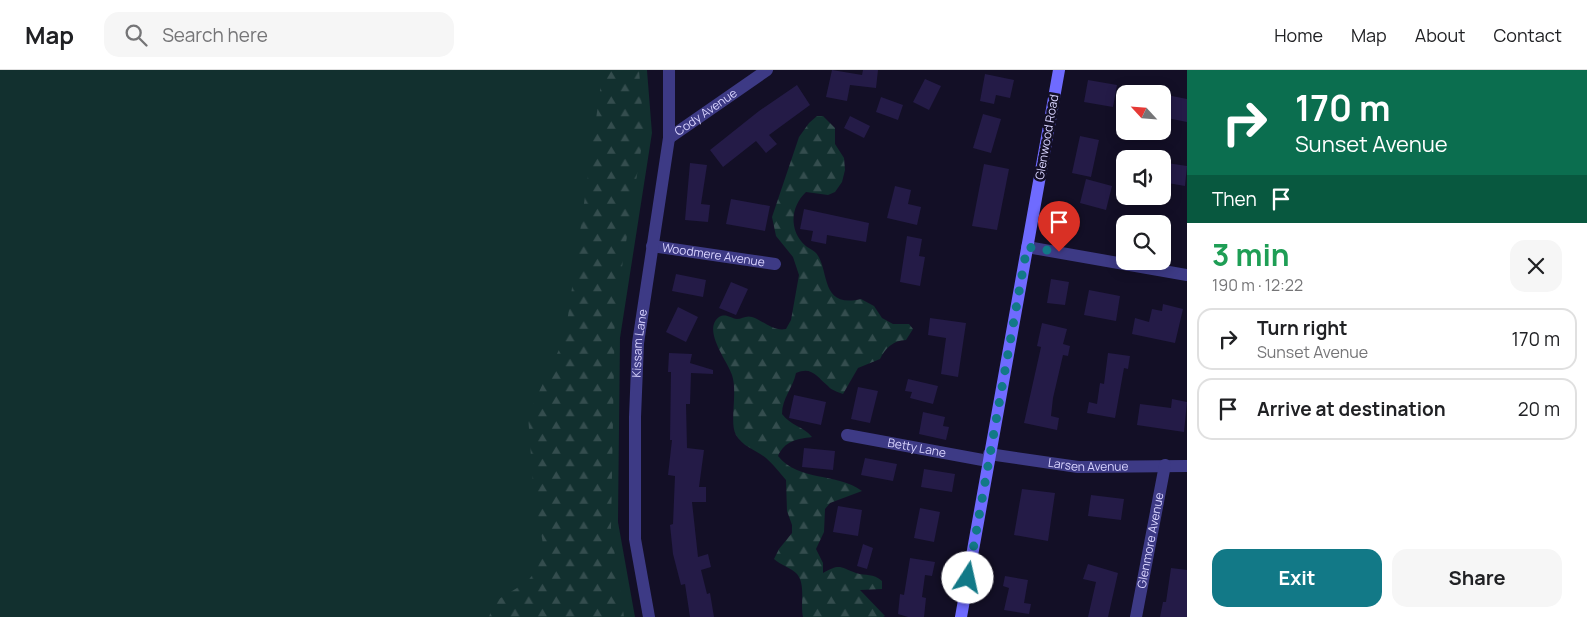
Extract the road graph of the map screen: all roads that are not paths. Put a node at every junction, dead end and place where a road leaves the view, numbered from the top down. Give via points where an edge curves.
1 (669, 70) edge
2 (767, 70) edge
3 (1059, 70) edge
4 (669, 138) junction
5 (652, 246) junction
6 (1027, 247) junction
7 (776, 264) dead end
8 (1187, 275) edge
9 (847, 435) dead end
10 (989, 458) junction
11 (1165, 465) junction
12 (1187, 466) edge
13 (649, 617) edge
14 (961, 617) edge
15 (1136, 617) edge

1 - 4 street, Kissam Lane
2 - 4 street, Cody Avenue
3 - 6 main road, Glenwood Road
4 - 5 street, Kissam Lane
5 - 7 street, Woodmere Avenue
5 - 13 street, Kissam Lane via 638,343 635,417 635,540
6 - 8 street
6 - 10 main road, Glenwood Road
9 - 10 street, Betty Lane
10 - 11 street, Larsen Avenue via 1078,467
10 - 14 main road, Glenwood Road
11 - 12 street, Larsen Avenue
11 - 15 street, Glenmore Avenue

